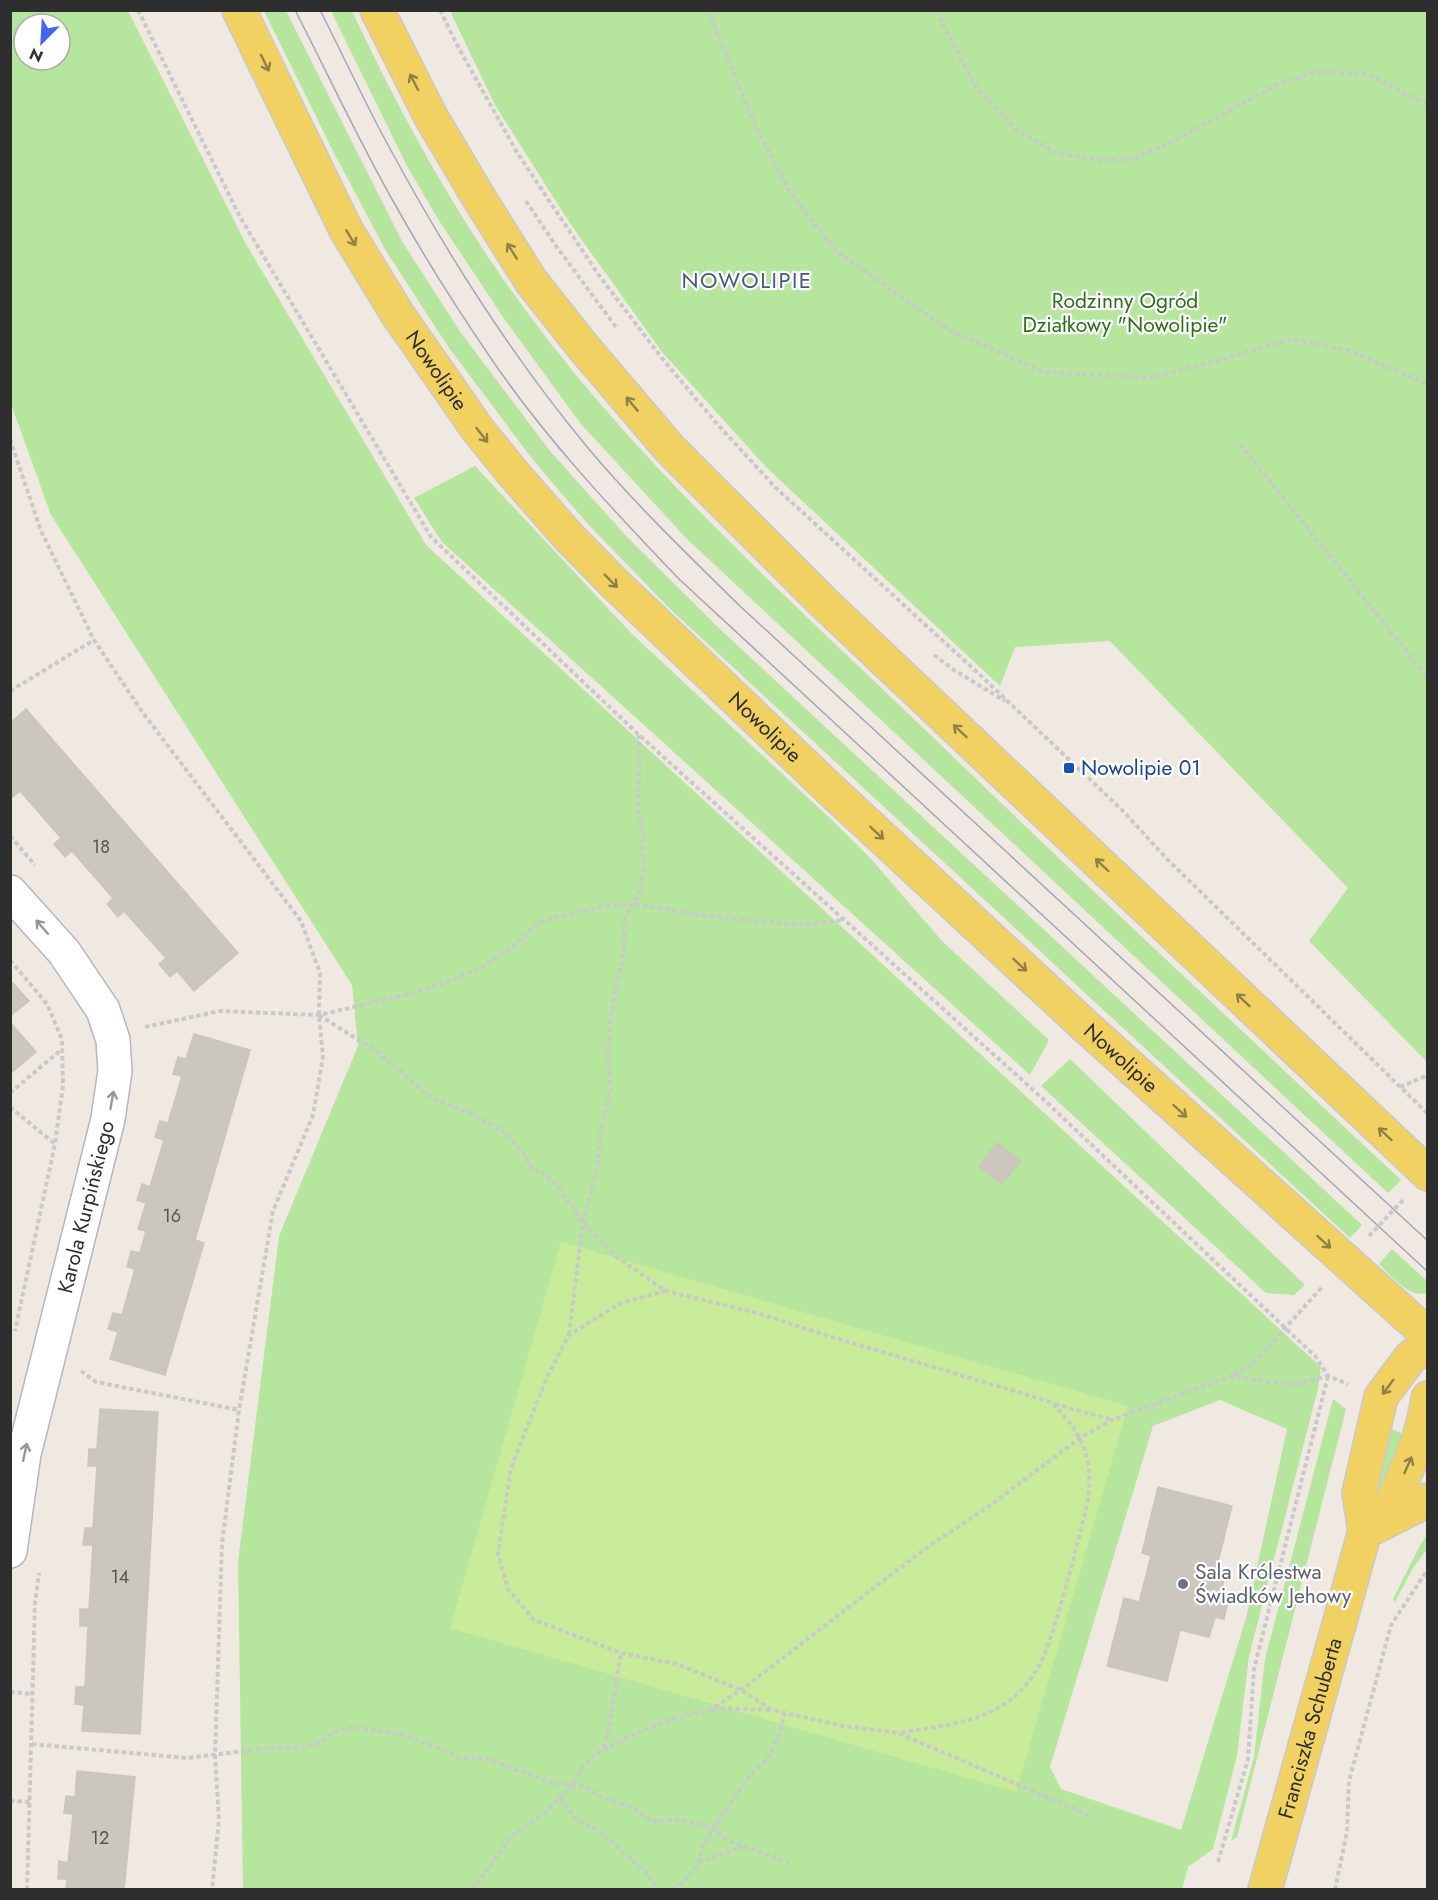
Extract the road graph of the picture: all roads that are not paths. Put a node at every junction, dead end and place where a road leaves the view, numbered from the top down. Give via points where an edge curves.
1 (239, 10) edge
2 (377, 10) edge
3 (10, 892) edge
4 (1428, 1174) edge
5 (1428, 1335) edge
6 (1428, 1344) edge
7 (1428, 1398) edge
8 (1428, 1500) edge
9 (1365, 1532) junction
10 (10, 1551) edge
11 (1265, 1890) edge

1 -> 5 main road, Nowolipie via 346,230 392,305 478,430 567,535 842,801
4 -> 2 main road via 824,603 669,449 531,281 431,117
10 -> 3 street, Karola Kurpińskiego via 24,1454 108,1119 115,1071 113,1040 103,1010 64,952
6 -> 9 main road, Franciszka Schuberta via 1410,1358 1381,1397 1359,1493
9 -> 7 main road, Franciszka Schuberta via 1394,1497 1419,1439
8 - 9 main road
9 - 11 main road, Franciszka Schuberta

